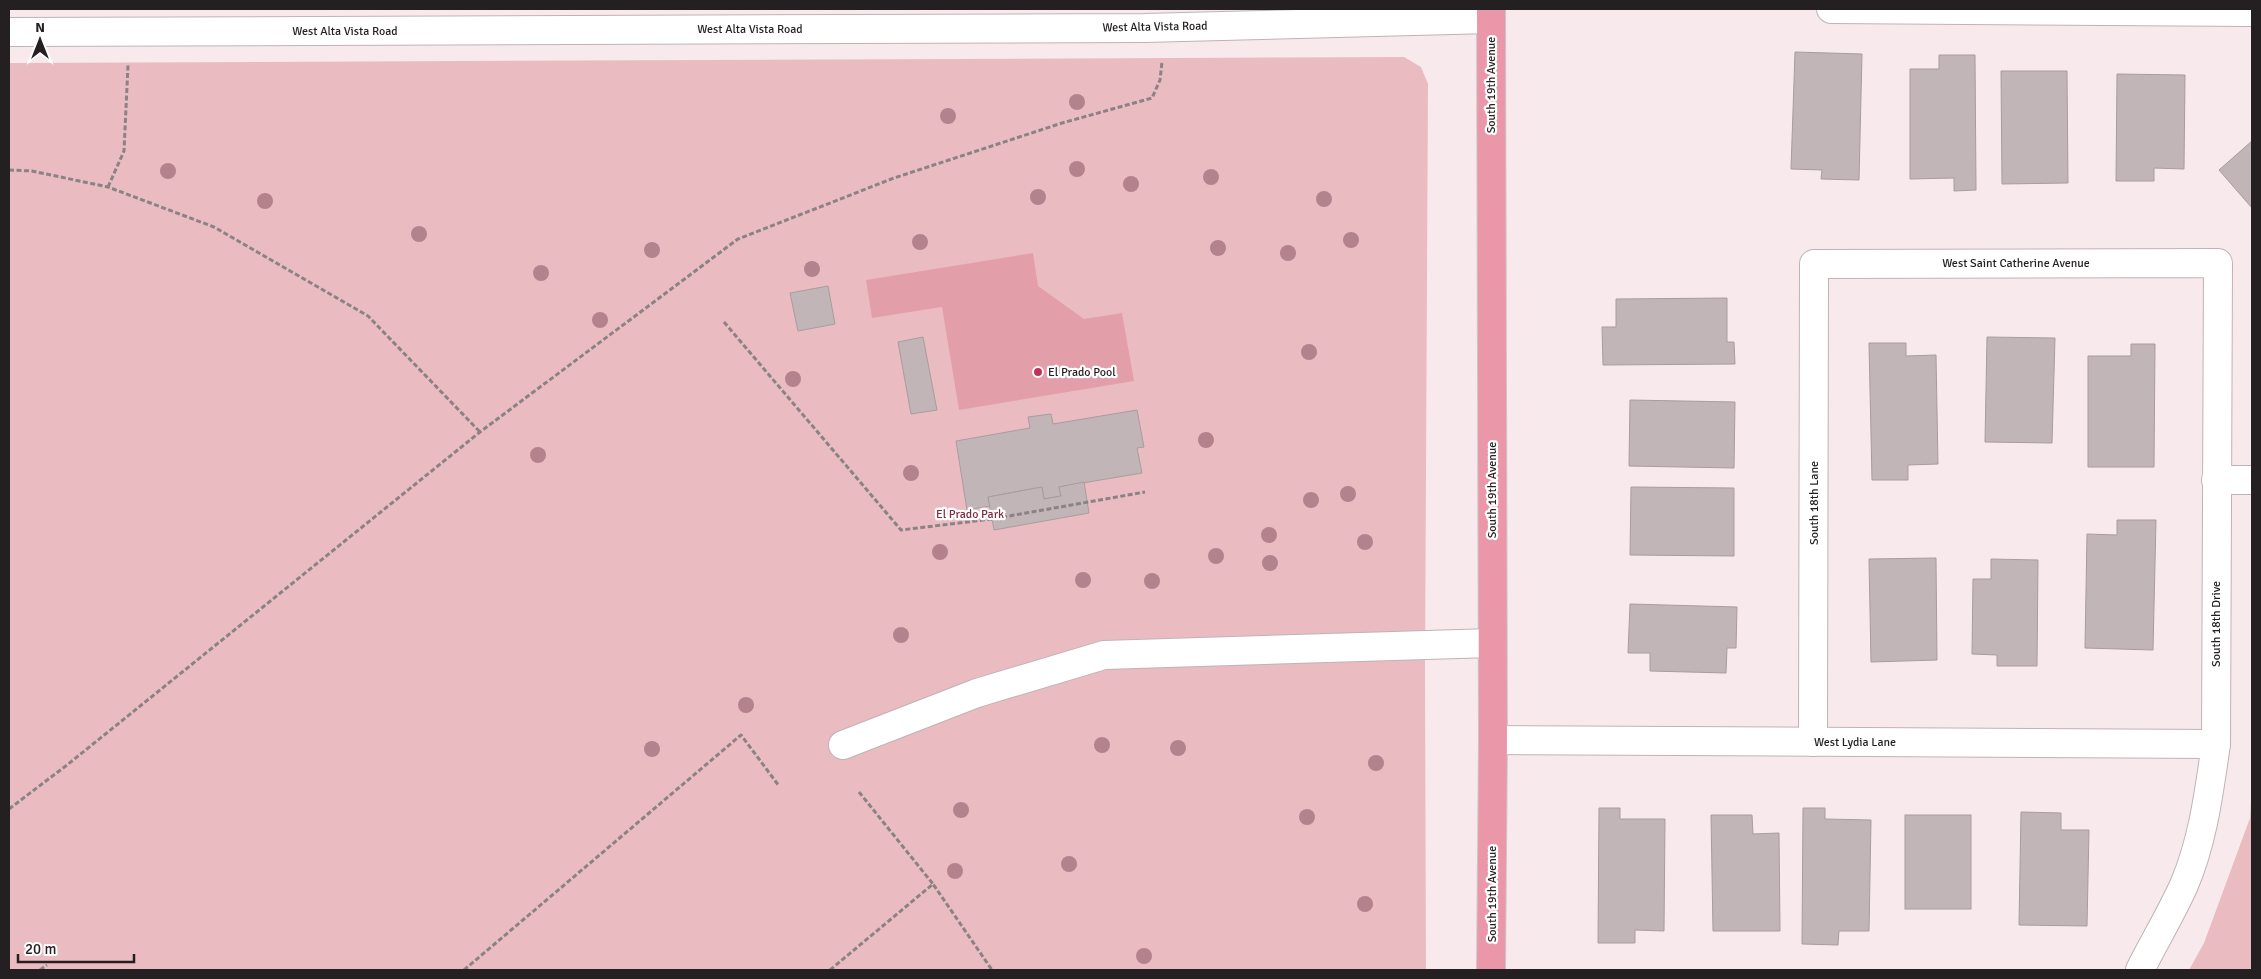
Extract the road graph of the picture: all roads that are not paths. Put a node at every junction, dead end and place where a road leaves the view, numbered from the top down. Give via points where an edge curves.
1 (1831, 9) edge
2 (2252, 12) edge
3 (1491, 14) edge
4 (1152, 21) edge
5 (9, 32) edge
6 (2218, 263) joint
7 (1814, 264) joint
8 (2216, 480) junction
9 (2252, 480) edge
10 (1492, 643) junction
11 (1493, 740) junction
12 (1813, 742) junction
13 (2216, 744) junction
14 (843, 745) dead end
15 (1491, 970) edge
16 (2140, 970) edge

1 - 2 street
3 - 4 street, West Alta Vista Road
3 - 10 main road, South 19th Avenue
4 - 5 street, West Alta Vista Road
6 - 7 street, West Saint Catherine Avenue
6 - 8 street, South 18th Drive
7 - 12 street, South 18th Lane
8 - 9 street
8 - 13 street, South 18th Drive
10 - 11 main road, South 19th Avenue
10 - 14 street via 1104,655 977,693
11 - 12 street, West Lydia Lane
11 - 15 main road, South 19th Avenue
12 - 13 street, West Lydia Lane
13 - 16 street, South 18th Drive via 2197,847 2184,886

